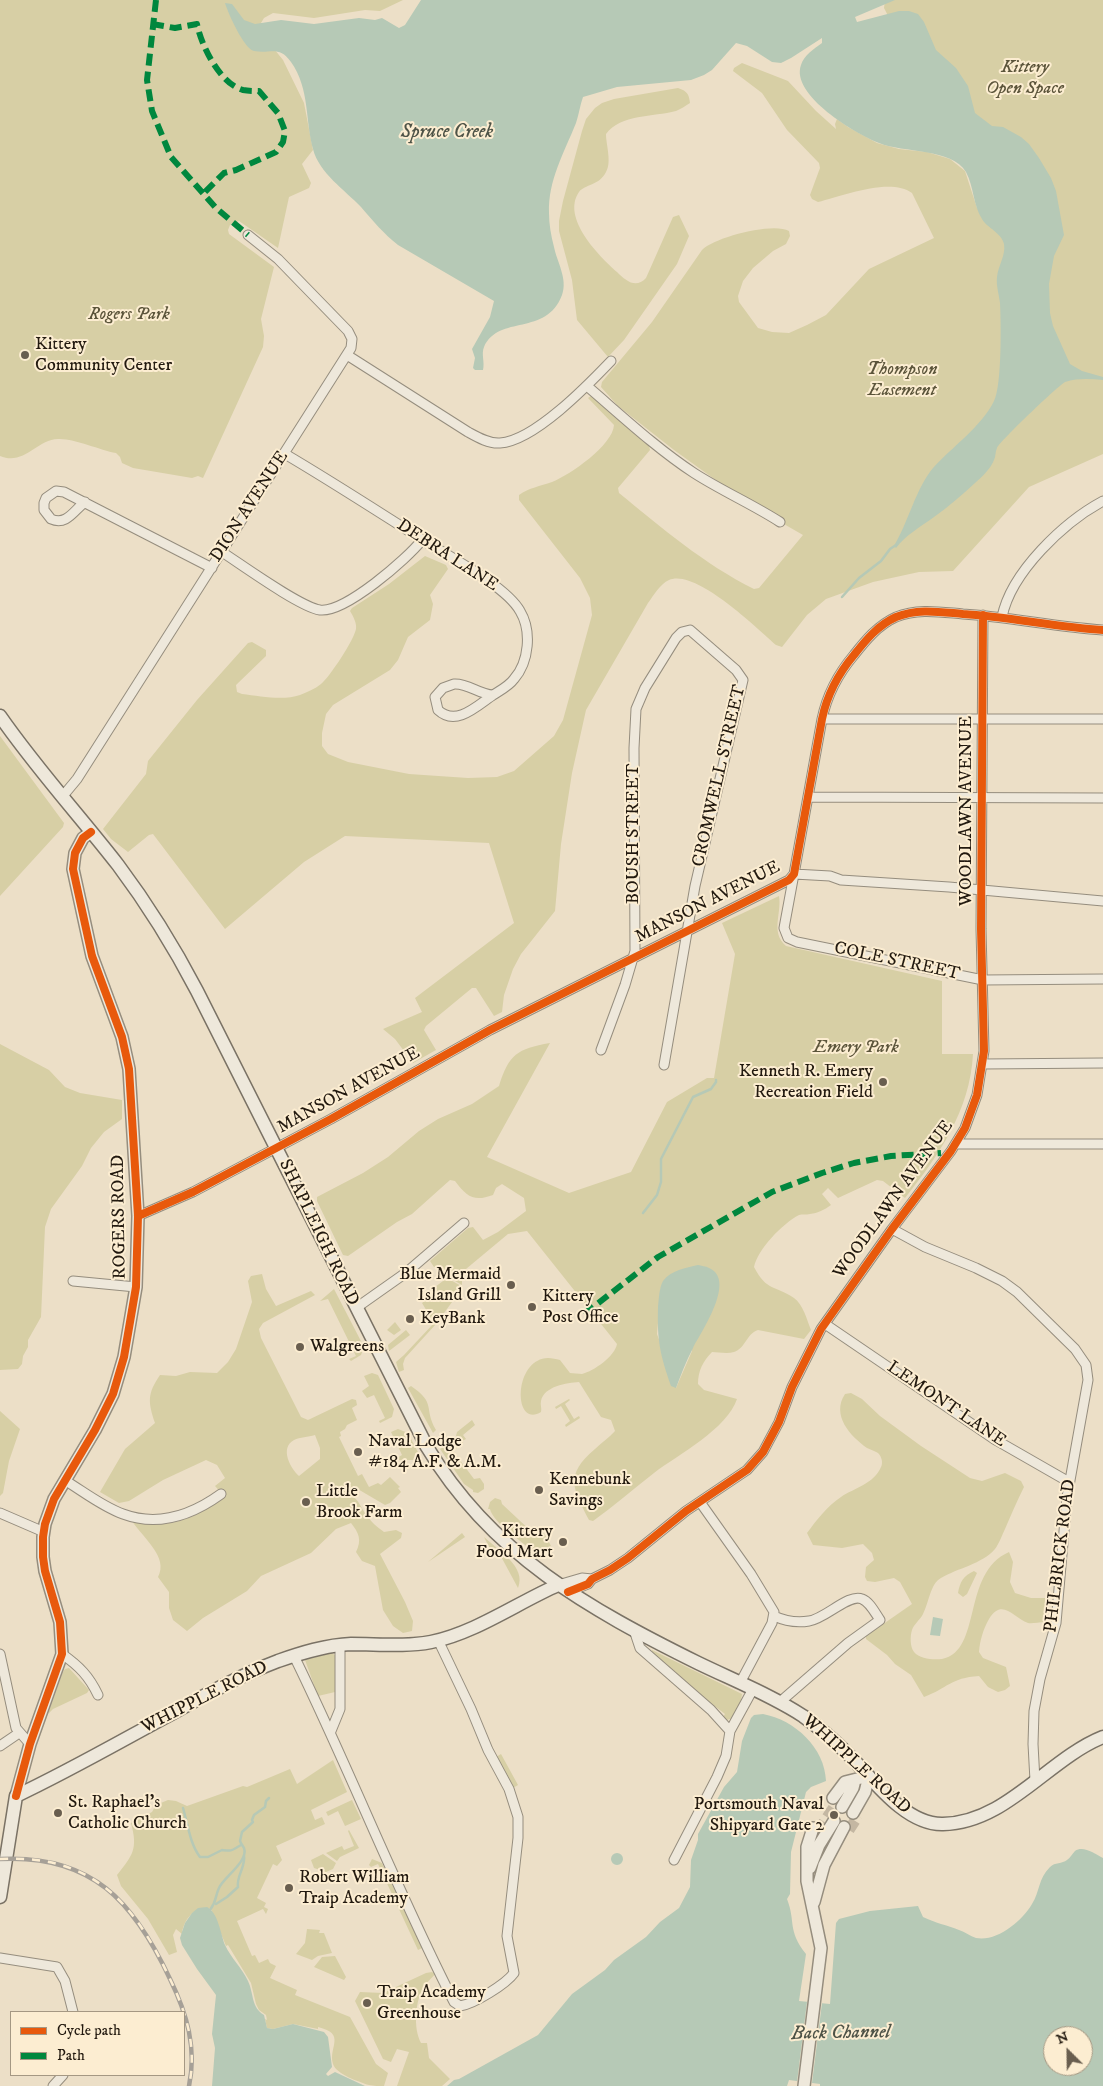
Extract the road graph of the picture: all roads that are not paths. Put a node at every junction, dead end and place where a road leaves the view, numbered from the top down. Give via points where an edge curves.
1 (248, 235) dead end
2 (347, 356) junction
3 (611, 361) dead end
4 (587, 386) junction
5 (284, 454) junction
6 (1103, 501) edge
7 (85, 502) junction
8 (780, 522) dead end
9 (422, 540) junction
10 (222, 552) junction
11 (212, 568) junction
12 (983, 616) junction
13 (1002, 617) junction
14 (687, 630) joint
15 (1103, 630) edge
16 (494, 695) junction
17 (0, 716) edge
18 (822, 719) junction
19 (983, 719) junction
20 (1103, 719) edge
21 (62, 797) junction
22 (808, 797) junction
23 (982, 797) junction
24 (1103, 798) edge
25 (91, 832) junction
26 (794, 874) junction
27 (982, 890) junction
28 (1103, 901) edge
29 (688, 930) junction
30 (633, 959) junction
31 (1103, 979) edge
32 (983, 980) junction
33 (600, 1050) dead end
34 (1103, 1063) edge
35 (984, 1064) junction
36 (664, 1065) dead end
37 (956, 1144) junction
38 (1103, 1144) edge
39 (276, 1149) junction
40 (138, 1216) junction
41 (464, 1223) dead end
42 (892, 1229) junction
43 (73, 1281) dead end
44 (136, 1287) junction
45 (356, 1308) junction
46 (825, 1324) junction
47 (66, 1481) junction
48 (1069, 1482) junction
49 (221, 1494) dead end
50 (700, 1502) junction
51 (0, 1513) edge
52 (44, 1532) junction
53 (563, 1588) junction
54 (774, 1616) junction
55 (634, 1630) junction
56 (438, 1640) junction
57 (340, 1645) junction
58 (0, 1654) edge
59 (62, 1654) junction
60 (294, 1656) junction
61 (740, 1683) junction
62 (752, 1689) junction
63 (98, 1695) dead end
64 (780, 1702) junction
65 (331, 1731) junction
66 (730, 1731) junction
67 (19, 1733) junction
68 (1103, 1737) edge
69 (30, 1744) junction
70 (2, 1745) edge
71 (869, 1776) junction
72 (1035, 1781) junction
73 (16, 1796) junction
74 (837, 1802) tunnel mouth
75 (855, 1815) tunnel mouth
76 (816, 1830) tunnel mouth
77 (674, 1860) dead end
78 (807, 1874) junction
79 (0, 1897) edge
80 (813, 1906) junction
81 (0, 1958) edge
82 (73, 2011) edge
83 (62, 2076) edge
84 (805, 2085) edge
85 (53, 2086) edge

1 - 2 street, DION AVENUE via 278,259 348,331 352,339
2 - 4 street via 468,432 493,443 510,441 536,427
2 - 5 street, DION AVENUE
3 - 4 street
4 - 8 street via 673,458
5 - 9 street, DEBRA LANE
5 - 10 street, DION AVENUE
6 - 13 street via 1065,528 1040,552 1011,593
7 - 7 street via 56,491 46,498 44,510 51,519 61,521
7 - 11 street
9 - 10 street via 392,570 338,606 326,610 304,604
9 - 16 street, DEBRA LANE via 505,593 524,619 527,640 523,663 514,679
10 - 11 street, DION AVENUE
11 - 21 street, DION AVENUE via 77,779
12 - 13 street, MANSON AVENUE
12 - 18 street, MANSON AVENUE via 924,611 901,615 886,622 849,660 832,687
12 - 19 street, WOODLAWN AVENUE
13 - 15 street, MANSON AVENUE
14 - 29 street, CROMWELL STREET via 695,633 743,680 695,886
14 - 30 street, BOUSH STREET via 676,638 646,688 635,714
16 - 16 street, DEBRA LANE via 454,684 439,692 435,701 438,710 453,717
17 - 21 main road
18 - 19 street
18 - 22 street, MANSON AVENUE
19 - 20 street
19 - 23 street, WOODLAWN AVENUE
21 - 25 main road
22 - 23 street
22 - 26 street, MANSON AVENUE
23 - 24 street
23 - 27 street, WOODLAWN AVENUE
25 - 39 main road, SHAPLEIGH ROAD via 167,936
25 - 40 street, ROGERS ROAD via 83,838 75,853 74,869 92,956 127,1056
26 - 27 street
26 - 29 street, MANSON AVENUE via 780,886
26 - 32 street, COLE STREET via 784,928 790,940
27 - 28 street
27 - 32 street, WOODLAWN AVENUE
29 - 30 street, MANSON AVENUE
29 - 36 street, CROMWELL STREET
30 - 33 street, BOUSH STREET
30 - 39 street, MANSON AVENUE via 490,1030
31 - 32 street, COLE STREET
32 - 35 street, WOODLAWN AVENUE
34 - 35 street
35 - 37 street, WOODLAWN AVENUE via 972,1110
37 - 38 street
37 - 42 street, WOODLAWN AVENUE
39 - 40 street, MANSON AVENUE
39 - 45 main road, SHAPLEIGH ROAD
40 - 44 street, ROGERS ROAD
41 - 45 street via 407,1272
42 - 46 street, WOODLAWN AVENUE
42 - 48 street, PHILBRICK ROAD via 1010,1286 1083,1360 1088,1369 1088,1380
43 - 44 street
44 - 47 street, ROGERS ROAD via 124,1357 113,1394
45 - 53 main road, SHAPLEIGH ROAD via 414,1423 444,1473 486,1523 528,1562
46 - 48 street, LEMONT LANE via 994,1439
46 - 50 street, WOODLAWN AVENUE via 762,1452 747,1470
47 - 49 street via 122,1514 148,1518 188,1514
47 - 52 street, ROGERS ROAD via 54,1499
48 - 72 street, PHILBRICK ROAD via 1056,1624 1034,1711
50 - 53 street, WOODLAWN AVENUE via 623,1562 592,1579 582,1578
50 - 54 street via 770,1602
51 - 52 street
52 - 59 street, ROGERS ROAD via 44,1566 60,1622
53 - 55 main road, WHIPPLE ROAD
53 - 56 main road, WHIPPLE ROAD via 530,1597
54 - 61 street
54 - 64 street via 788,1621 809,1622 852,1598 858,1598 866,1601 880,1620 848,1643
55 - 61 main road, WHIPPLE ROAD
55 - 66 street via 640,1648 711,1710
56 - 57 main road, WHIPPLE ROAD via 413,1644
56 - 65 street via 509,1789 518,1817 507,1936 514,1973 506,1982 468,2004 460,2006 454,2002 356,1793
57 - 60 main road, WHIPPLE ROAD
57 - 65 street via 340,1709
58 - 67 street via 13,1720
59 - 63 street via 83,1670
59 - 69 street, ROGERS ROAD
60 - 65 street
60 - 73 main road, WHIPPLE ROAD via 231,1682
61 - 62 main road, WHIPPLE ROAD
62 - 64 main road, WHIPPLE ROAD
62 - 66 street
64 - 71 main road, WHIPPLE ROAD via 821,1730
66 - 77 street via 722,1766
67 - 69 street
67 - 70 street
68 - 72 main road, WHIPPLE ROAD via 1077,1750
69 - 73 street, ROGERS ROAD
71 - 72 main road, WHIPPLE ROAD via 906,1811 923,1821 943,1824 980,1815
71 - 74 street via 855,1780 853,1788
71 - 75 street
73 - 79 main road
76 - 78 street via 807,1847
78 - 80 street
78 - 80 street via 819,1845 842,1826 817,1884
80 - 84 street via 821,1948
81 - 82 street via 57,1966 65,1980
83 - 85 street

